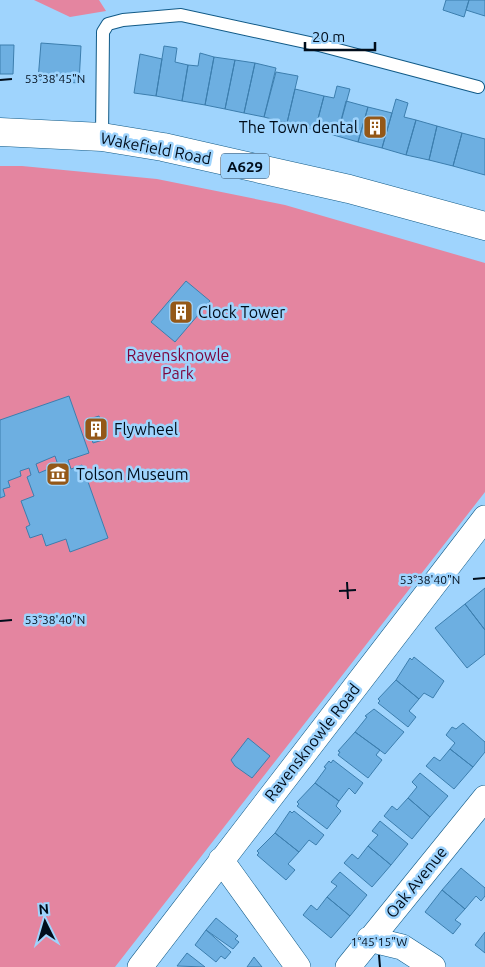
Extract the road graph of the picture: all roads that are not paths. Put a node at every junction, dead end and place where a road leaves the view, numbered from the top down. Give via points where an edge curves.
1 (478, 87) dead end
2 (0, 132) edge
3 (102, 137) junction
4 (485, 226) edge
5 (485, 518) edge
6 (485, 798) edge
7 (221, 860) junction
8 (369, 939) junction
9 (140, 967) edge
10 (298, 967) edge
11 (348, 967) edge
12 (433, 967) edge

1 - 3 lane via 319,45 181,15 123,20 108,24 103,32
2 - 3 highway, Wakefield Road / A629
3 - 4 highway, Wakefield Road / A629 via 163,147 349,189
5 - 7 street, Ravensknowle Road
6 - 8 street, Oak Avenue
7 - 9 street, Ravensknowle Road
7 - 10 street
8 - 11 street, Oak Avenue
8 - 12 street via 402,947

